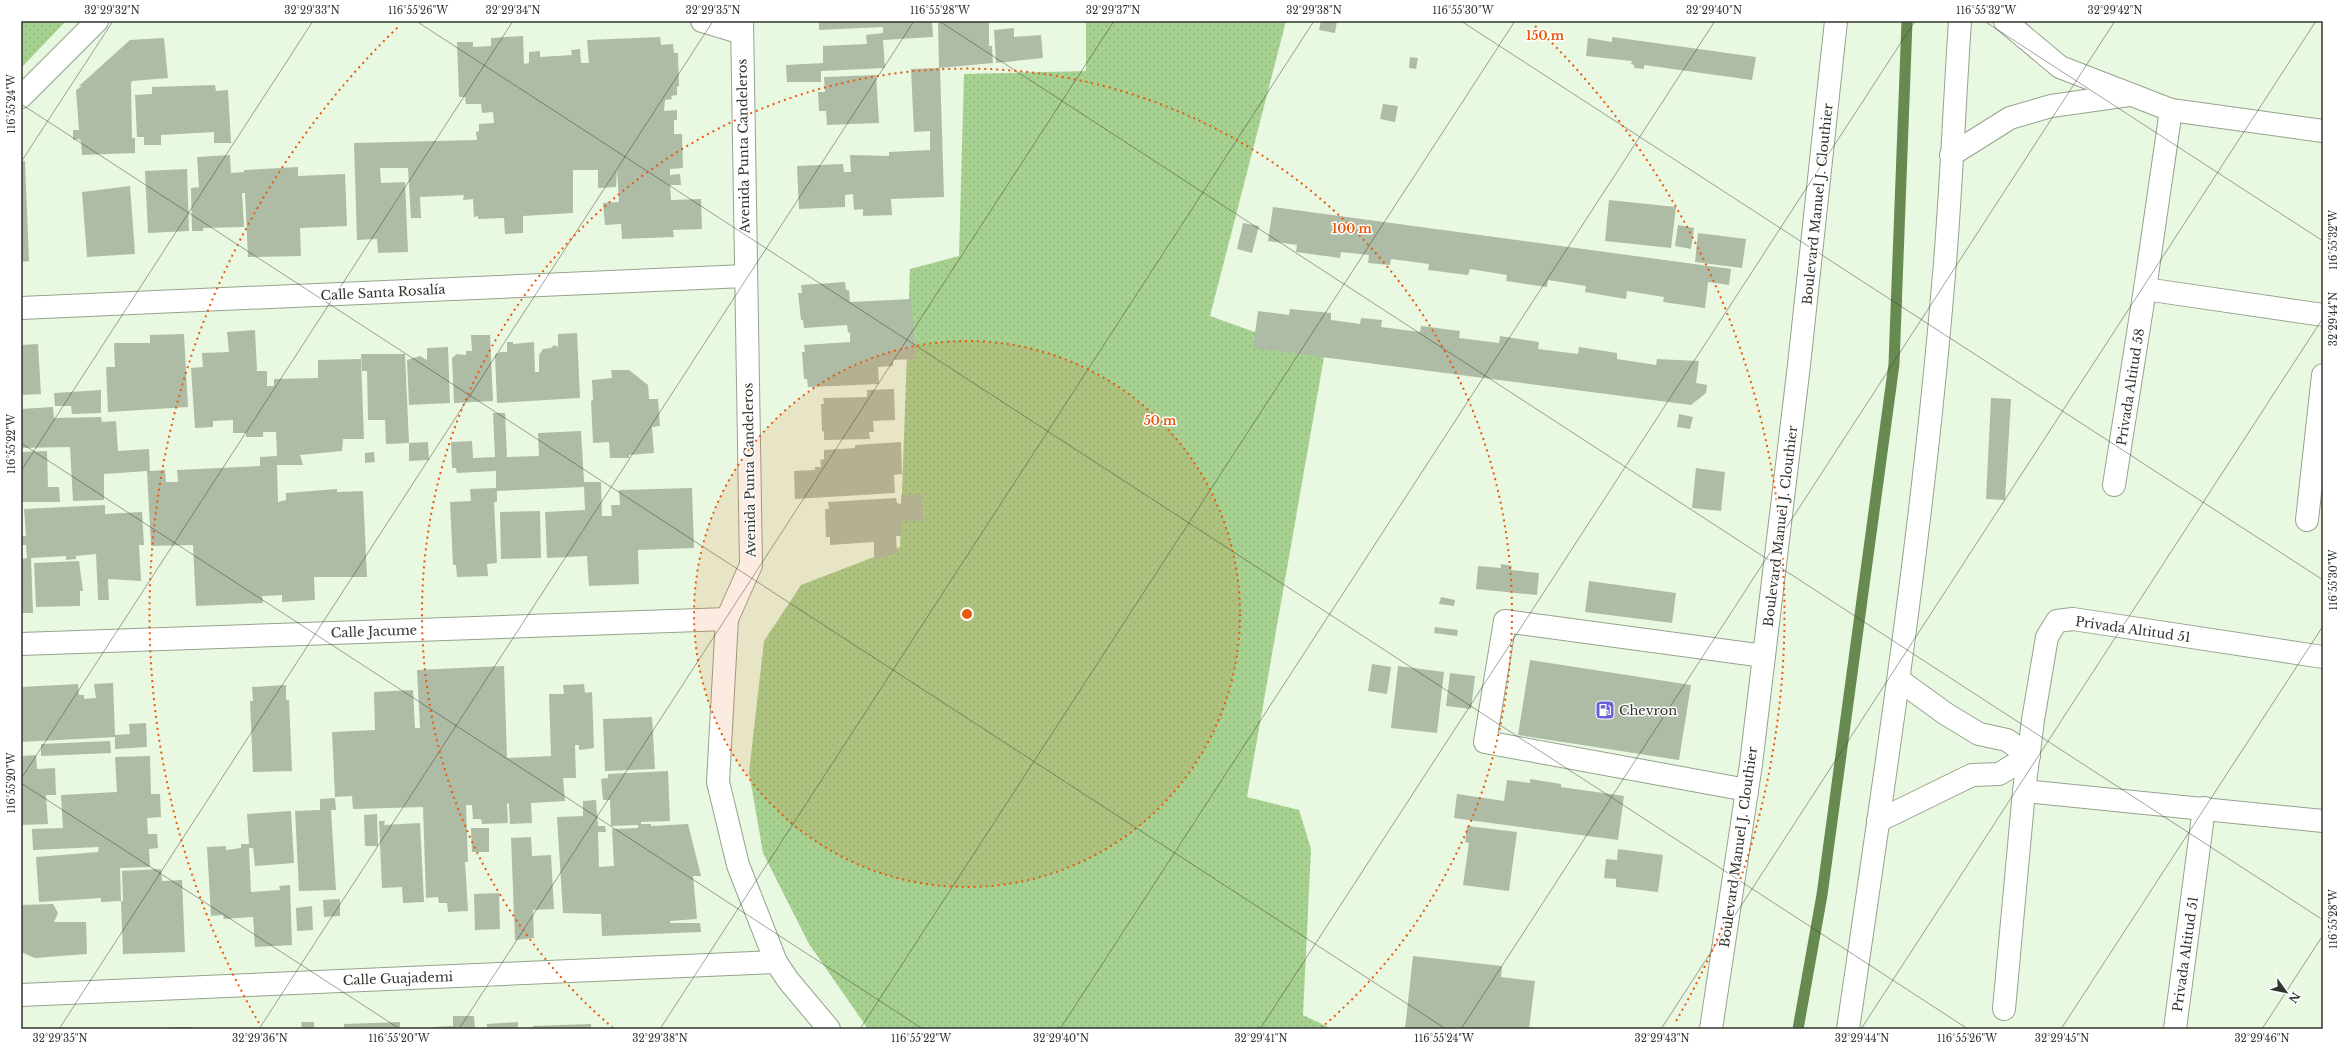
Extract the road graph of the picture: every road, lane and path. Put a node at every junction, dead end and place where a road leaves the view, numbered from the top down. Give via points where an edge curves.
1 (97, 21) edge
2 (702, 21) edge
3 (1836, 21) edge
4 (1960, 21) edge
5 (2005, 21) edge
6 (742, 27) edge
7 (2130, 95) junction
8 (21, 97) edge
9 (2171, 110) junction
10 (2323, 131) edge
11 (1951, 155) junction
12 (745, 276) junction
13 (2145, 289) junction
14 (21, 308) edge
15 (2323, 315) edge
16 (2323, 375) edge
17 (2114, 485) dead end
18 (2306, 520) dead end
19 (727, 618) junction
20 (21, 644) edge
21 (1764, 656) junction
22 (2323, 657) edge
23 (1899, 680) junction
24 (2029, 756) junction
25 (1747, 790) junction
26 (2024, 790) junction
27 (2204, 808) junction
28 (1878, 821) junction
29 (2323, 821) edge
30 (776, 962) junction
31 (21, 995) edge
32 (2004, 1009) dead end
33 (829, 1029) edge
34 (1710, 1029) edge
35 (1848, 1029) edge
36 (2175, 1029) edge

1 - 8 street
2 - 6 street
3 - 21 street, Boulevard Manuel J. Clouthier via 1822,163
4 - 11 street
5 - 7 street via 2060,68
6 - 12 street, Avenida Punta Candeleros
7 - 9 street
7 - 11 street via 2051,106 2010,118
9 - 10 street
9 - 13 street, Privada Altitud 58
11 - 23 street via 1943,285
12 - 14 street, Calle Santa Rosalía
12 - 19 street, Avenida Punta Candeleros via 751,565
13 - 15 street
13 - 17 street, Privada Altitud 58
16 - 18 street
19 - 20 street, Calle Jacume
19 - 30 street, Avenida Punta Candeleros via 718,782 738,865
21 - 25 street, Boulevard Manuel J. Clouthier
21 - 25 street via 1505,621 1485,742
22 - 24 street, Privada Altitud 51 via 2073,619 2057,621 2047,637
23 - 24 street via 1979,734 2007,740
23 - 28 street
24 - 26 street, Privada Altitud 51
24 - 28 street via 1999,774 1972,775
25 - 34 street, Boulevard Manuel J. Clouthier
26 - 27 street
26 - 32 street, Privada Altitud 51
27 - 29 street
27 - 36 street, Privada Altitud 51
28 - 35 street
30 - 31 street, Calle Guajademi
30 - 33 street, Avenida Punta Candeleros

